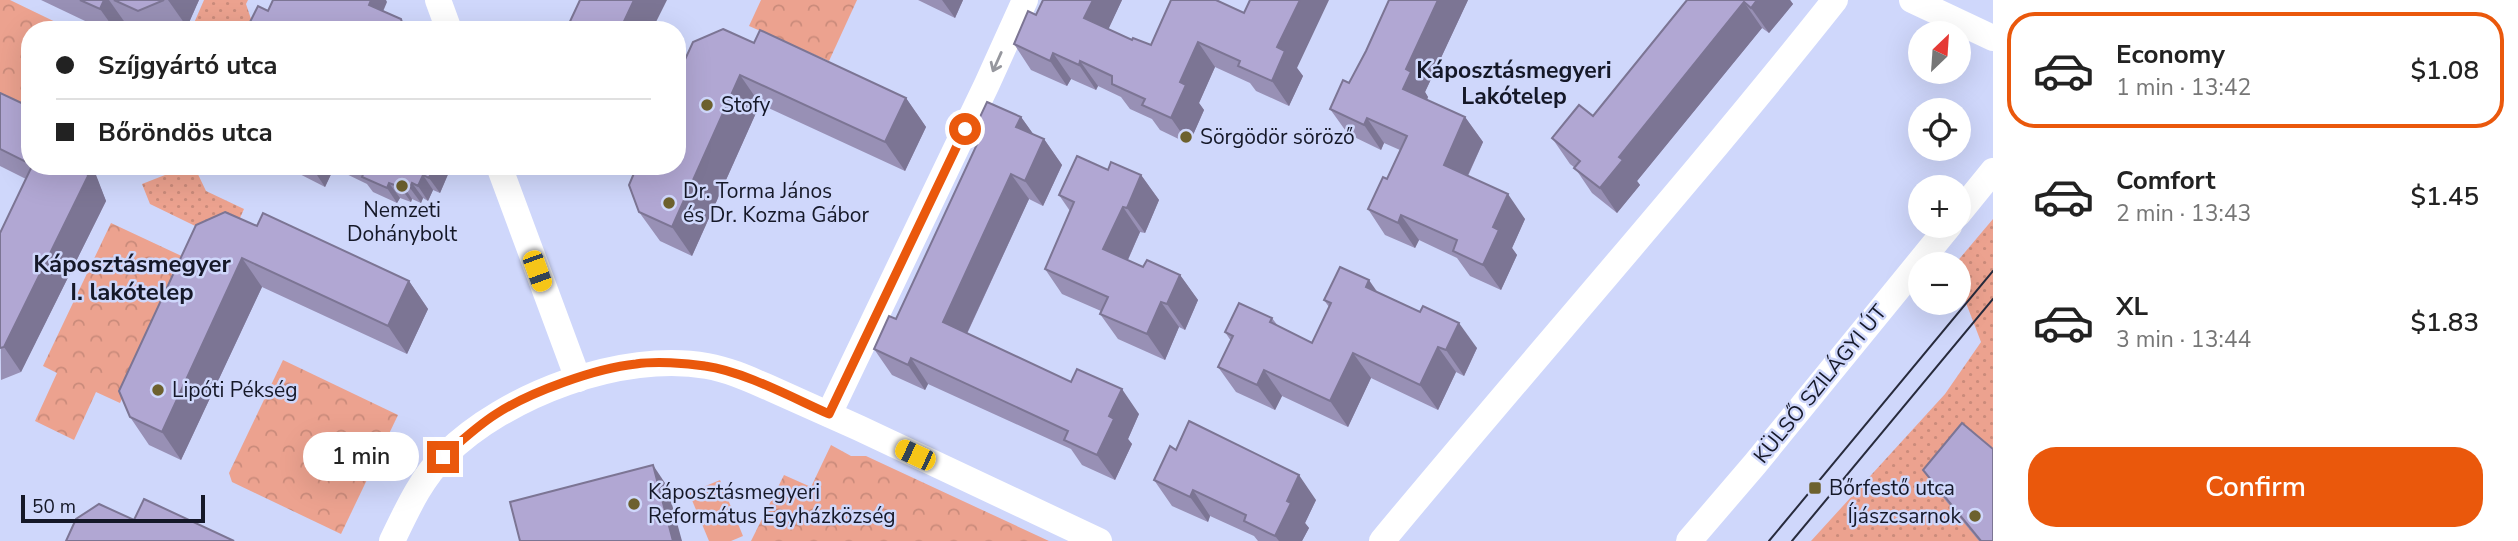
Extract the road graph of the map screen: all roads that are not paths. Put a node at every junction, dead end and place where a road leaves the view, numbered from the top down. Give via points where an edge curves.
1 (438, 0) edge
2 (1025, 0) edge
3 (1835, 0) edge
4 (1913, 0) edge
5 (446, 21) edge
6 (1993, 38) edge
7 (1993, 172) edge
8 (502, 175) edge
9 (1971, 198) edge
10 (1939, 238) edge
11 (578, 379) junction
12 (829, 414) junction
13 (393, 541) edge
14 (1099, 541) edge
15 (1382, 541) edge
16 (1689, 541) edge

1 - 5 street
2 -> 12 street
3 - 15 street
4 - 6 street
7 - 9 street
8 - 11 street
10 - 16 street, KÜLSŐ SZILÁGYI ÚT
11 - 12 street via 637,363 706,366 738,374
11 - 13 street via 498,413 466,436 422,485
12 - 14 street

